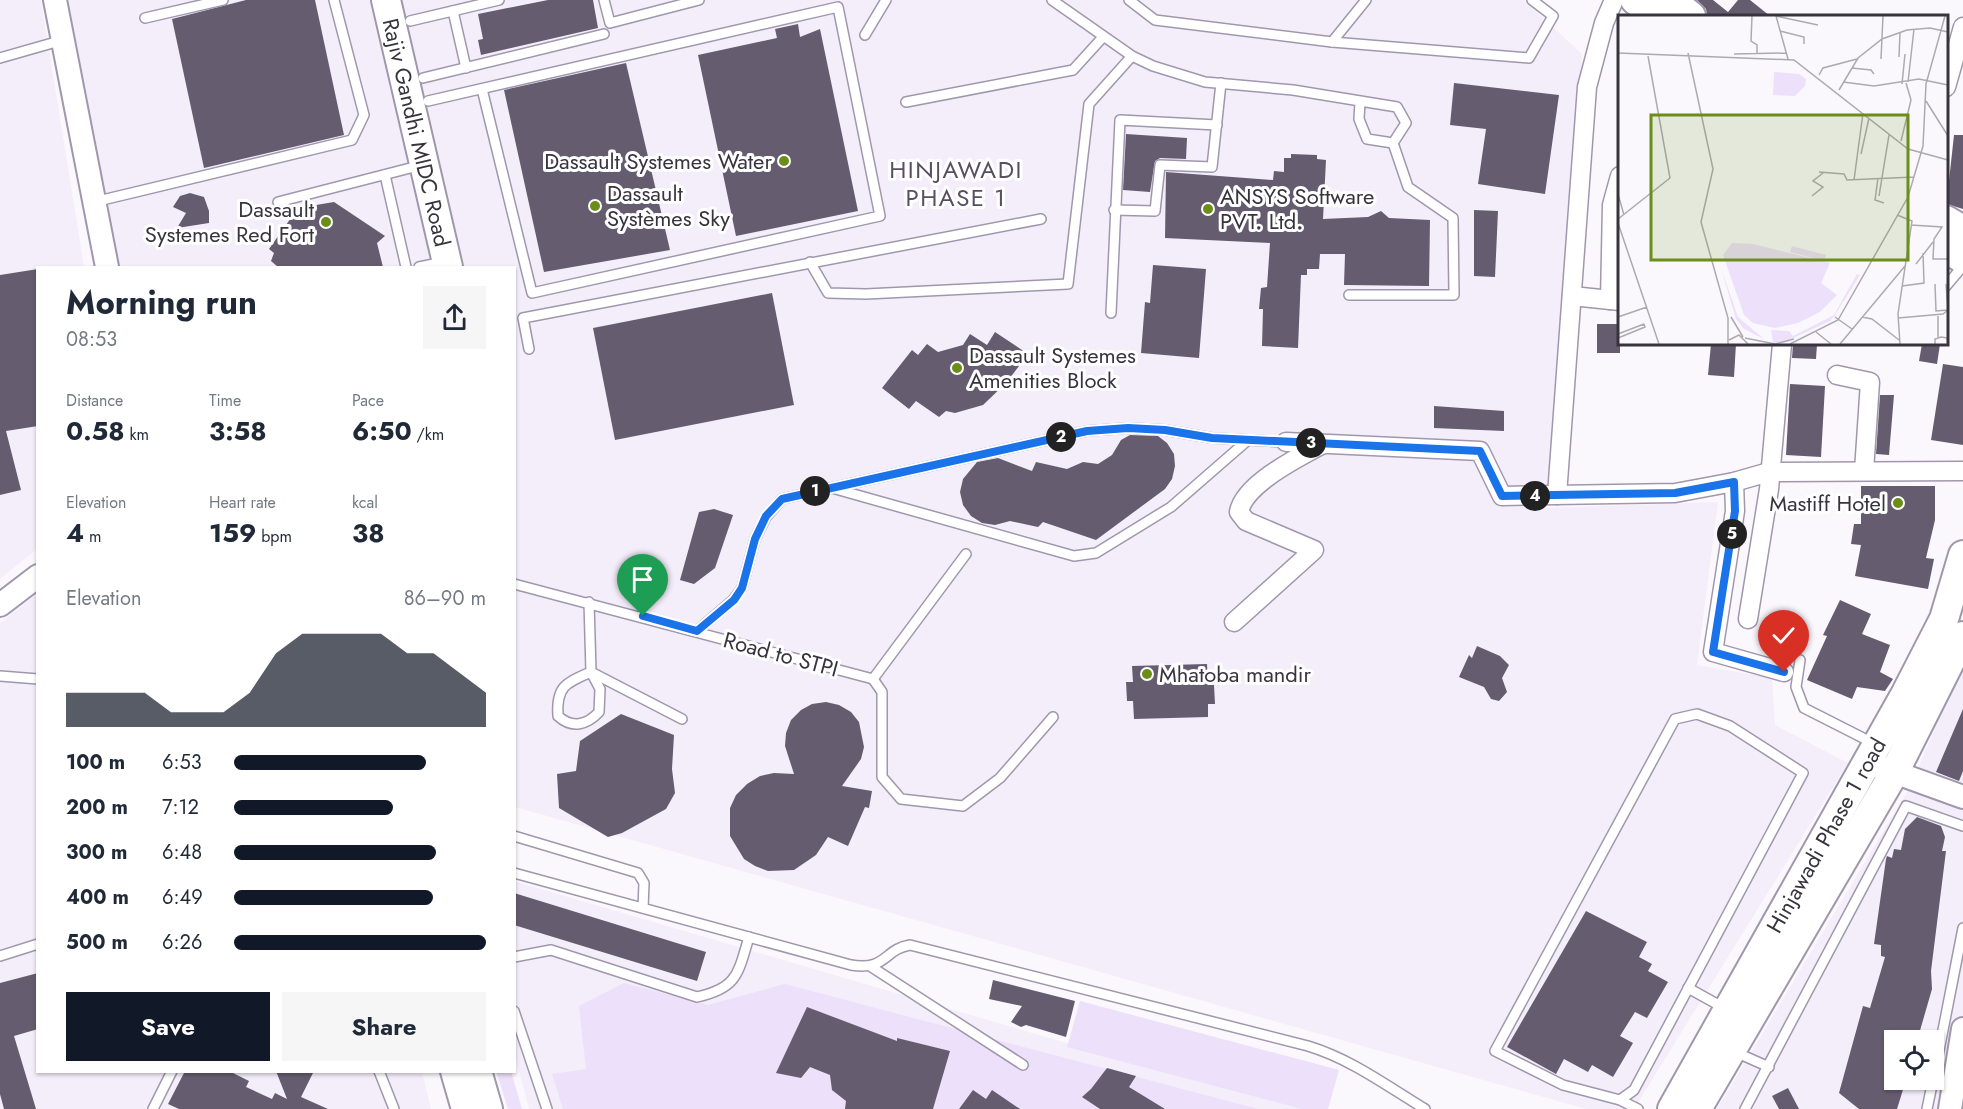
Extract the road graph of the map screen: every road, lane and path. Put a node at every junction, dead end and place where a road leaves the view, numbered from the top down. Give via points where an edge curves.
1 (55, 0) edge
2 (223, 0) edge
3 (334, 0) edge
4 (386, 0) edge
5 (499, 0) edge
6 (604, 0) edge
7 (699, 0) edge
8 (886, 0) edge
9 (1052, 0) edge
10 (1129, 0) edge
11 (1366, 0) edge
12 (1532, 0) edge
13 (1614, 0) edge
14 (1635, 0) edge
15 (1671, 0) edge
16 (407, 10) edge
17 (453, 11) junction
18 (1654, 15) edge
19 (1690, 15) edge
20 (145, 18) dead end
21 (1963, 27) edge
22 (604, 34) dead end
23 (865, 35) dead end
24 (1103, 37) junction
25 (63, 40) junction
26 (1332, 42) junction
27 (1132, 56) junction
28 (0, 58) edge
29 (466, 68) junction
30 (1221, 83) junction
31 (1948, 83) edge
32 (482, 89) junction
33 (426, 90) junction
34 (906, 102) dead end
35 (1360, 102) junction
36 (1217, 125) junction
37 (1393, 143) junction
38 (424, 165) junction
39 (385, 175) junction
40 (1618, 183) edge
41 (94, 202) junction
42 (278, 202) dead end
43 (1114, 210) junction
44 (1041, 219) dead end
45 (1948, 221) edge
46 (1963, 230) edge
47 (1948, 249) edge
48 (1963, 259) edge
49 (810, 262) junction
50 (107, 266) edge
51 (406, 266) edge
52 (445, 266) edge
53 (1963, 266) edge
54 (1948, 285) edge
55 (1349, 295) dead end
56 (1572, 297) junction
57 (1615, 301) edge
58 (1111, 314) dead end
59 (1782, 345) edge
60 (529, 349) dead end
61 (1837, 375) dead end
62 (1248, 440) junction
63 (1286, 441) joint
64 (1324, 443) junction
65 (1864, 471) junction
66 (1963, 471) edge
67 (1769, 472) junction
68 (1734, 482) junction
69 (829, 487) junction
70 (1557, 495) junction
71 (966, 554) dead end
72 (1963, 555) edge
73 (36, 578) edge
74 (516, 584) edge
75 (589, 602) junction
76 (0, 605) edge
77 (1748, 619) dead end
78 (1234, 622) dead end
79 (1954, 626) edge
80 (697, 631) junction
81 (1800, 660) dead end
82 (591, 672) junction
83 (1784, 672) dead end
84 (0, 676) edge
85 (36, 679) edge
86 (873, 679) junction
87 (1053, 717) dead end
88 (682, 719) dead end
89 (1880, 760) junction
90 (1963, 798) edge
91 (1963, 826) edge
92 (516, 837) edge
93 (516, 874) edge
94 (643, 908) junction
95 (1963, 927) edge
96 (749, 937) junction
97 (36, 945) edge
98 (0, 956) edge
99 (516, 957) edge
100 (870, 966) junction
101 (1688, 988) junction
102 (1728, 1010) junction
103 (516, 1017) edge
104 (1963, 1029) edge
105 (1943, 1030) edge
106 (1731, 1050) junction
107 (1023, 1065) dead end
108 (1769, 1067) junction
109 (171, 1073) edge
110 (380, 1073) edge
111 (456, 1073) edge
112 (478, 1073) edge
113 (1931, 1090) edge
114 (1620, 1100) junction
115 (153, 1109) edge
116 (394, 1109) edge
117 (466, 1109) edge
118 (488, 1109) edge
119 (547, 1109) edge
120 (1425, 1109) edge
121 (1638, 1109) edge
122 (1672, 1109) edge
123 (1697, 1109) edge
124 (1745, 1109) edge
125 (1927, 1109) edge
126 (1950, 1109) edge

1 - 25 street
2 - 20 lane
3 - 41 lane via 364,115 352,140
4 - 38 main road, Rajiv Gandhi MIDC Road
5 - 17 lane
6 - 7 lane via 610,23
8 - 23 lane
9 - 24 lane
10 - 26 lane via 1155,20
11 - 26 lane
12 - 26 lane via 1553,16 1529,58
13 - 56 street via 1587,87
14 - 18 main road
15 - 19 main road
16 - 17 lane
16 - 33 main road, Rajiv Gandhi MIDC Road
17 - 29 lane
21 - 31 street
22 - 29 lane
24 - 27 lane
24 - 34 lane via 1073,70
25 - 28 lane
25 - 41 street
27 - 30 lane via 1195,79
27 - 49 lane via 1089,104 1068,285 828,293
29 - 33 lane
30 - 35 lane
30 - 36 lane
32 - 32 lane via 532,293 880,216 838,7
32 - 33 lane
33 - 52 main road, Rajiv Gandhi MIDC Road
35 - 37 lane via 1359,118 1367,139
35 - 37 lane via 1397,107 1406,123
36 - 43 lane via 1212,167 1160,165 1155,211
36 - 43 lane via 1120,120
37 - 55 lane via 1408,187 1453,218 1454,295
38 - 39 lane
38 - 52 main road, Rajiv Gandhi MIDC Road
39 - 42 lane
39 - 51 lane
40 - 57 street via 1612,205
41 - 50 street
43 - 58 lane
44 - 49 lane
45 - 46 main road
47 - 48 main road
49 - 60 lane via 523,318
53 - 54 lane
56 - 57 street
56 - 70 street
59 - 67 street
61 - 65 street via 1870,382
62 - 63 lane
62 - 69 lane via 1146,429 1087,431
62 - 69 lane via 1172,507 1096,553 1074,556
63 - 64 street
64 - 70 street via 1480,451 1502,496
64 - 78 street via 1263,480 1241,503 1239,512 1246,521 1314,550
65 - 66 street
65 - 67 street
67 - 68 street
67 - 77 street
68 - 70 street via 1675,493
68 - 83 street via 1735,511 1713,652
69 - 80 lane via 782,499 774,507 755,539 742,588 734,600
71 - 86 lane
72 - 79 main road, Hinjawadi Phase 1 road
73 - 76 street
74 - 75 lane, Road to STPI
75 - 80 lane, Road to STPI
75 - 82 lane
79 - 89 main road, Hinjawadi Phase 1 road
80 - 86 lane, Road to STPI
81 - 89 lane via 1796,687 1804,708
82 - 82 lane via 561,690 558,716 564,722 580,725 590,722 599,712 600,689
82 - 88 lane
84 - 85 lane
86 - 87 lane via 882,692 882,777 901,799 963,806 1000,778
89 - 90 street
89 - 102 main road, Hinjawadi Phase 1 road
89 - 106 main road, Hinjawadi Phase 1 road
91 - 108 lane via 1906,806
92 - 94 lane via 638,873 644,883
93 - 94 lane
94 - 96 lane
95 - 105 lane
96 - 99 lane via 738,973 720,992 697,997 551,950
96 - 100 lane via 851,965
97 - 98 lane
100 - 107 lane
100 - 120 lane via 903,946 919,947 1308,1046 1351,1063
101 - 102 lane
101 - 114 lane via 1634,1090
101 - 114 lane via 1803,773 1730,726 1697,714 1675,719 1495,1051 1563,1085
102 - 122 main road, Hinjawadi Phase 1 road
103 - 119 lane
104 - 126 street
106 - 108 lane
106 - 123 main road, Hinjawadi Phase 1 road
108 - 124 lane
109 - 115 lane
110 - 116 lane
111 - 117 main road
112 - 118 main road
113 - 125 lane
114 - 121 lane

